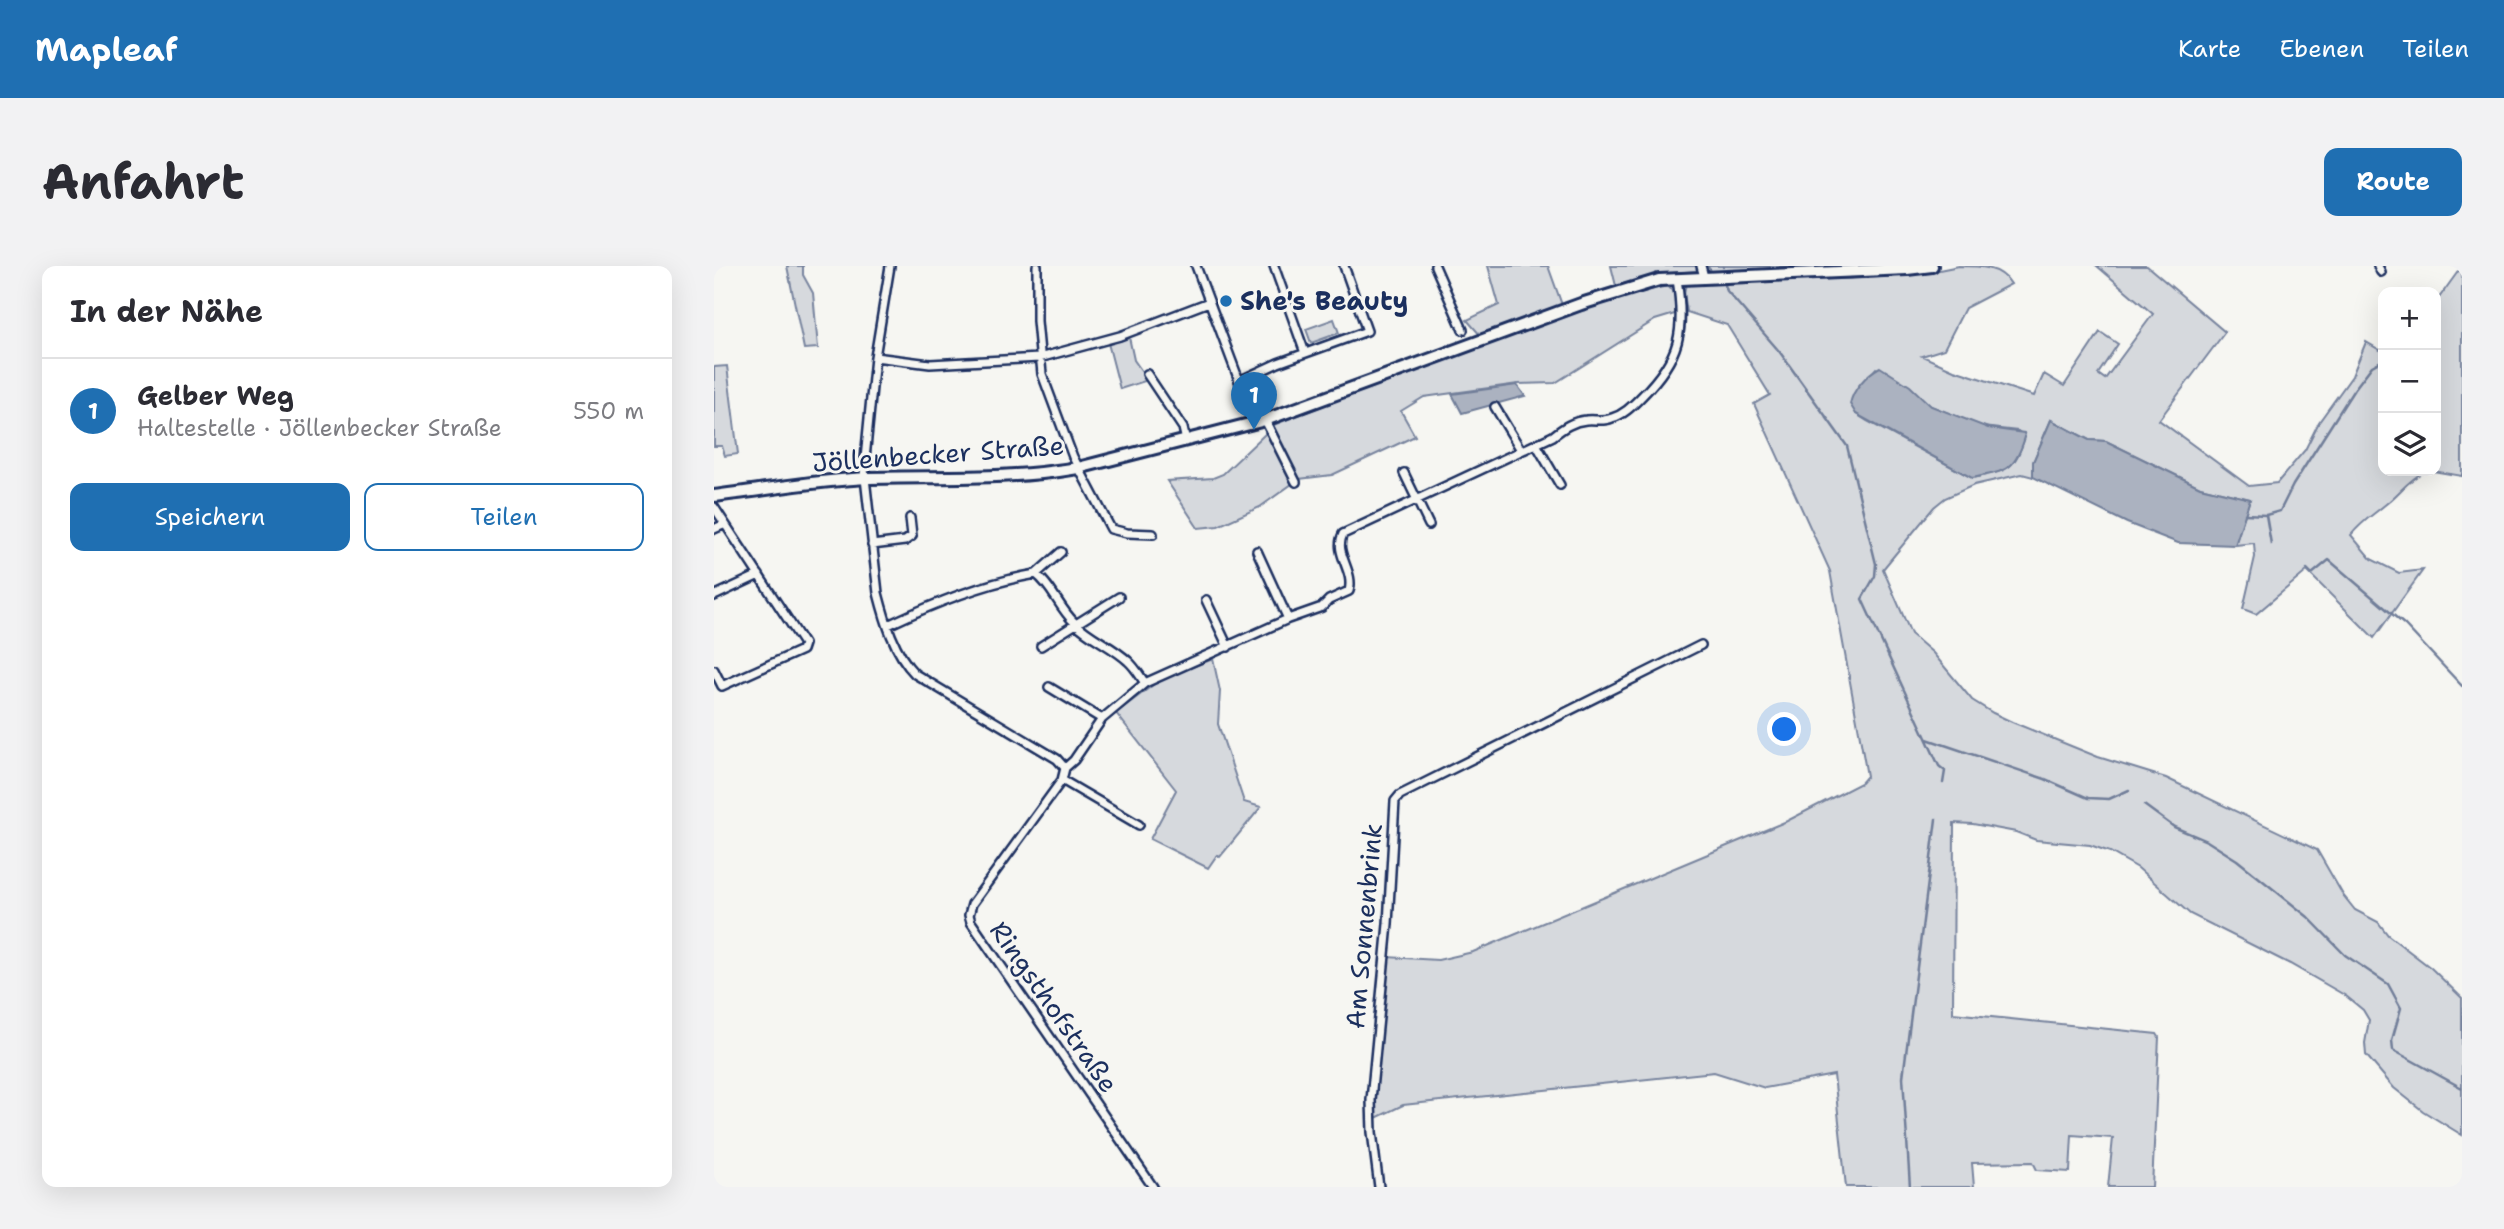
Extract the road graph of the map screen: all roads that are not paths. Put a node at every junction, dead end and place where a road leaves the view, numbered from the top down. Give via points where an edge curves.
1 (890, 266) edge
2 (1037, 266) edge
3 (1196, 266) edge
4 (1274, 266) edge
5 (1344, 266) edge
6 (1435, 266) edge
7 (1932, 266) edge
8 (1702, 272) edge
9 (1677, 279) junction
10 (1209, 302) junction
11 (1463, 330) dead end
12 (1305, 353) junction
13 (875, 357) junction
14 (1039, 358) junction
15 (1147, 374) dead end
16 (1240, 381) junction
17 (1495, 407) dead end
18 (1260, 421) junction
19 (1186, 441) junction
20 (1536, 444) junction
21 (1521, 450) junction
22 (1078, 468) junction
23 (1404, 473) dead end
24 (866, 478) junction
25 (1296, 482) dead end
26 (1560, 485) dead end
27 (714, 496) edge
28 (1417, 499) junction
29 (714, 508) edge
30 (910, 518) dead end
31 (725, 524) junction
32 (1430, 525) dead end
33 (714, 529) edge
34 (1153, 534) dead end
35 (873, 545) junction
36 (1257, 551) dead end
37 (1061, 552) dead end
38 (1036, 574) junction
39 (759, 575) junction
40 (714, 596) edge
41 (1119, 597) dead end
42 (1206, 600) dead end
43 (1288, 619) junction
44 (1075, 624) junction
45 (888, 625) junction
46 (1701, 645) dead end
47 (1041, 646) dead end
48 (1228, 647) junction
49 (714, 670) edge
50 (1145, 683) junction
51 (1049, 687) dead end
52 (718, 688) edge
53 (1102, 719) junction
54 (1065, 768) junction
55 (1062, 780) junction
56 (1139, 825) dead end
57 (1153, 1187) edge
58 (1379, 1187) edge

1 - 13 street
2 - 14 street
3 - 10 street
4 - 12 street
5 - 12 street via 1367,331
6 - 11 street
7 - 8 main road, Jöllenbecker Straße via 1724,276
8 - 9 main road, Jöllenbecker Straße
9 - 18 main road, Jöllenbecker Straße via 1581,303
9 - 20 street via 1680,336 1656,383 1618,416 1567,425
10 - 14 street via 1120,336
10 - 16 street
12 - 16 street
13 - 14 street via 930,364
13 - 24 street
14 - 22 street via 1059,425
15 - 19 street via 1183,428
16 - 18 street
17 - 21 street
18 - 19 main road, Jöllenbecker Straße
18 - 25 street
19 - 22 main road, Jöllenbecker Straße
20 - 21 street
20 - 26 street
21 - 28 street
22 - 24 main road, Jöllenbecker Straße
22 - 34 street via 1111,528
23 - 28 street
24 - 27 main road, Jöllenbecker Straße
24 - 35 street
28 - 32 street
28 - 43 street via 1343,534 1340,548 1352,581 1349,591
29 - 31 street
30 - 35 street via 912,536
31 - 33 street
31 - 39 street
35 - 45 street via 878,593
36 - 43 street
37 - 38 street
38 - 44 street
38 - 45 street via 943,600
39 - 40 street
39 - 52 street via 804,644 802,650
41 - 44 street
42 - 48 street
43 - 48 street
44 - 47 street
44 - 50 street via 1127,660
45 - 54 street via 901,656 915,674
46 - 58 street, Am Sonnenbrink via 1395,800 1371,1100
48 - 50 street
49 - 52 street
50 - 53 street
51 - 53 street
53 - 54 street
54 - 55 street, Ringsthofstraße
55 - 56 street
55 - 57 street, Ringsthofstraße via 972,904 969,915

